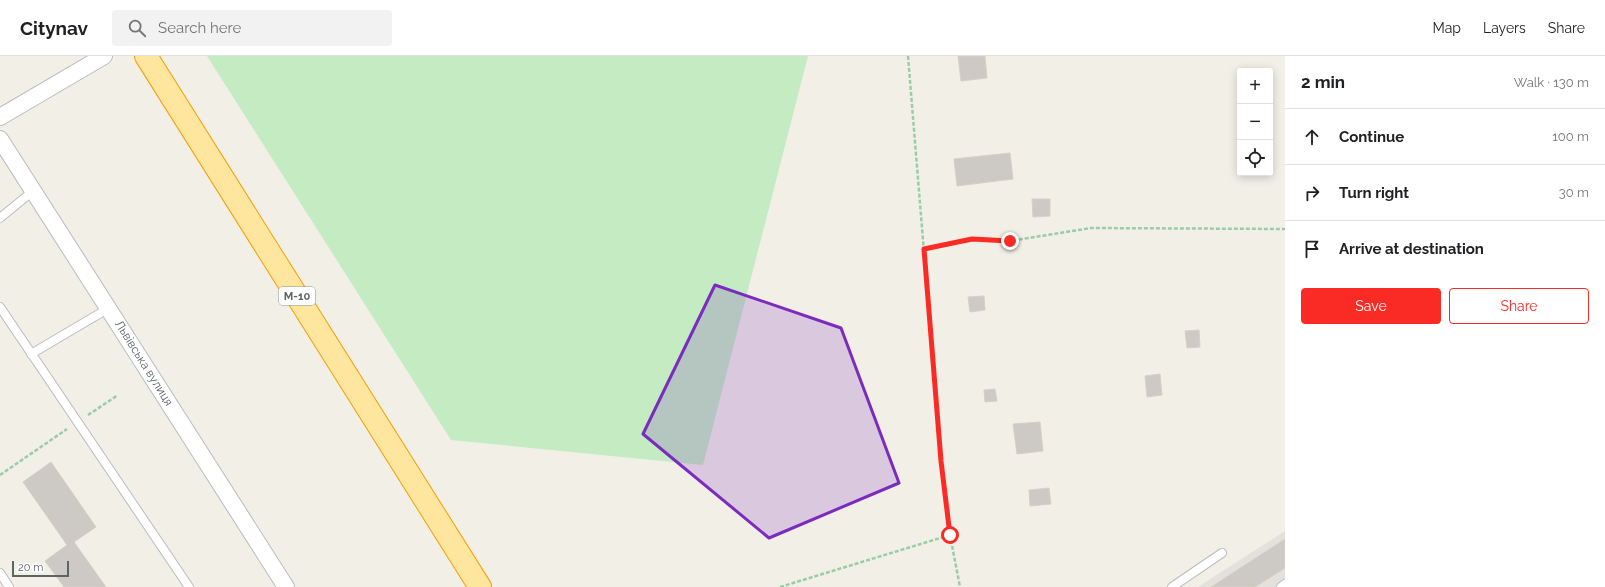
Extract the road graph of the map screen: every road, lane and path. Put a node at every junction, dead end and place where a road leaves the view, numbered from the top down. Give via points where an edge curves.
1 (104, 56) edge
2 (146, 56) edge
3 (908, 56) edge
4 (0, 117) edge
5 (0, 139) edge
6 (33, 191) junction
7 (0, 218) edge
8 (1285, 229) edge
9 (924, 249) junction
10 (0, 307) edge
11 (109, 308) junction
12 (31, 354) junction
13 (118, 395) dead end
14 (77, 422) junction
15 (0, 475) edge
16 (950, 535) junction
17 (1222, 553) dead end
18 (0, 573) edge
19 (1285, 584) edge
20 (9, 587) edge
21 (189, 587) edge
22 (286, 587) edge
23 (480, 587) edge
24 (780, 587) edge
25 (960, 587) edge
26 (1172, 587) edge
27 (1280, 587) edge

1 - 4 street
2 - 23 highway, М-10
3 - 9 path
5 - 6 street, Львівська вулиця
6 - 7 lane
6 - 11 street, Львівська вулиця
8 - 9 path via 1091,228 1010,241 972,239
9 - 16 path via 941,461
10 - 12 lane
11 - 12 lane
11 - 22 street, Львівська вулиця
12 - 14 lane
13 - 14 path
14 - 15 path
14 - 21 lane
16 - 24 path
16 - 25 path
17 - 26 lane
18 - 20 lane
19 - 27 lane

